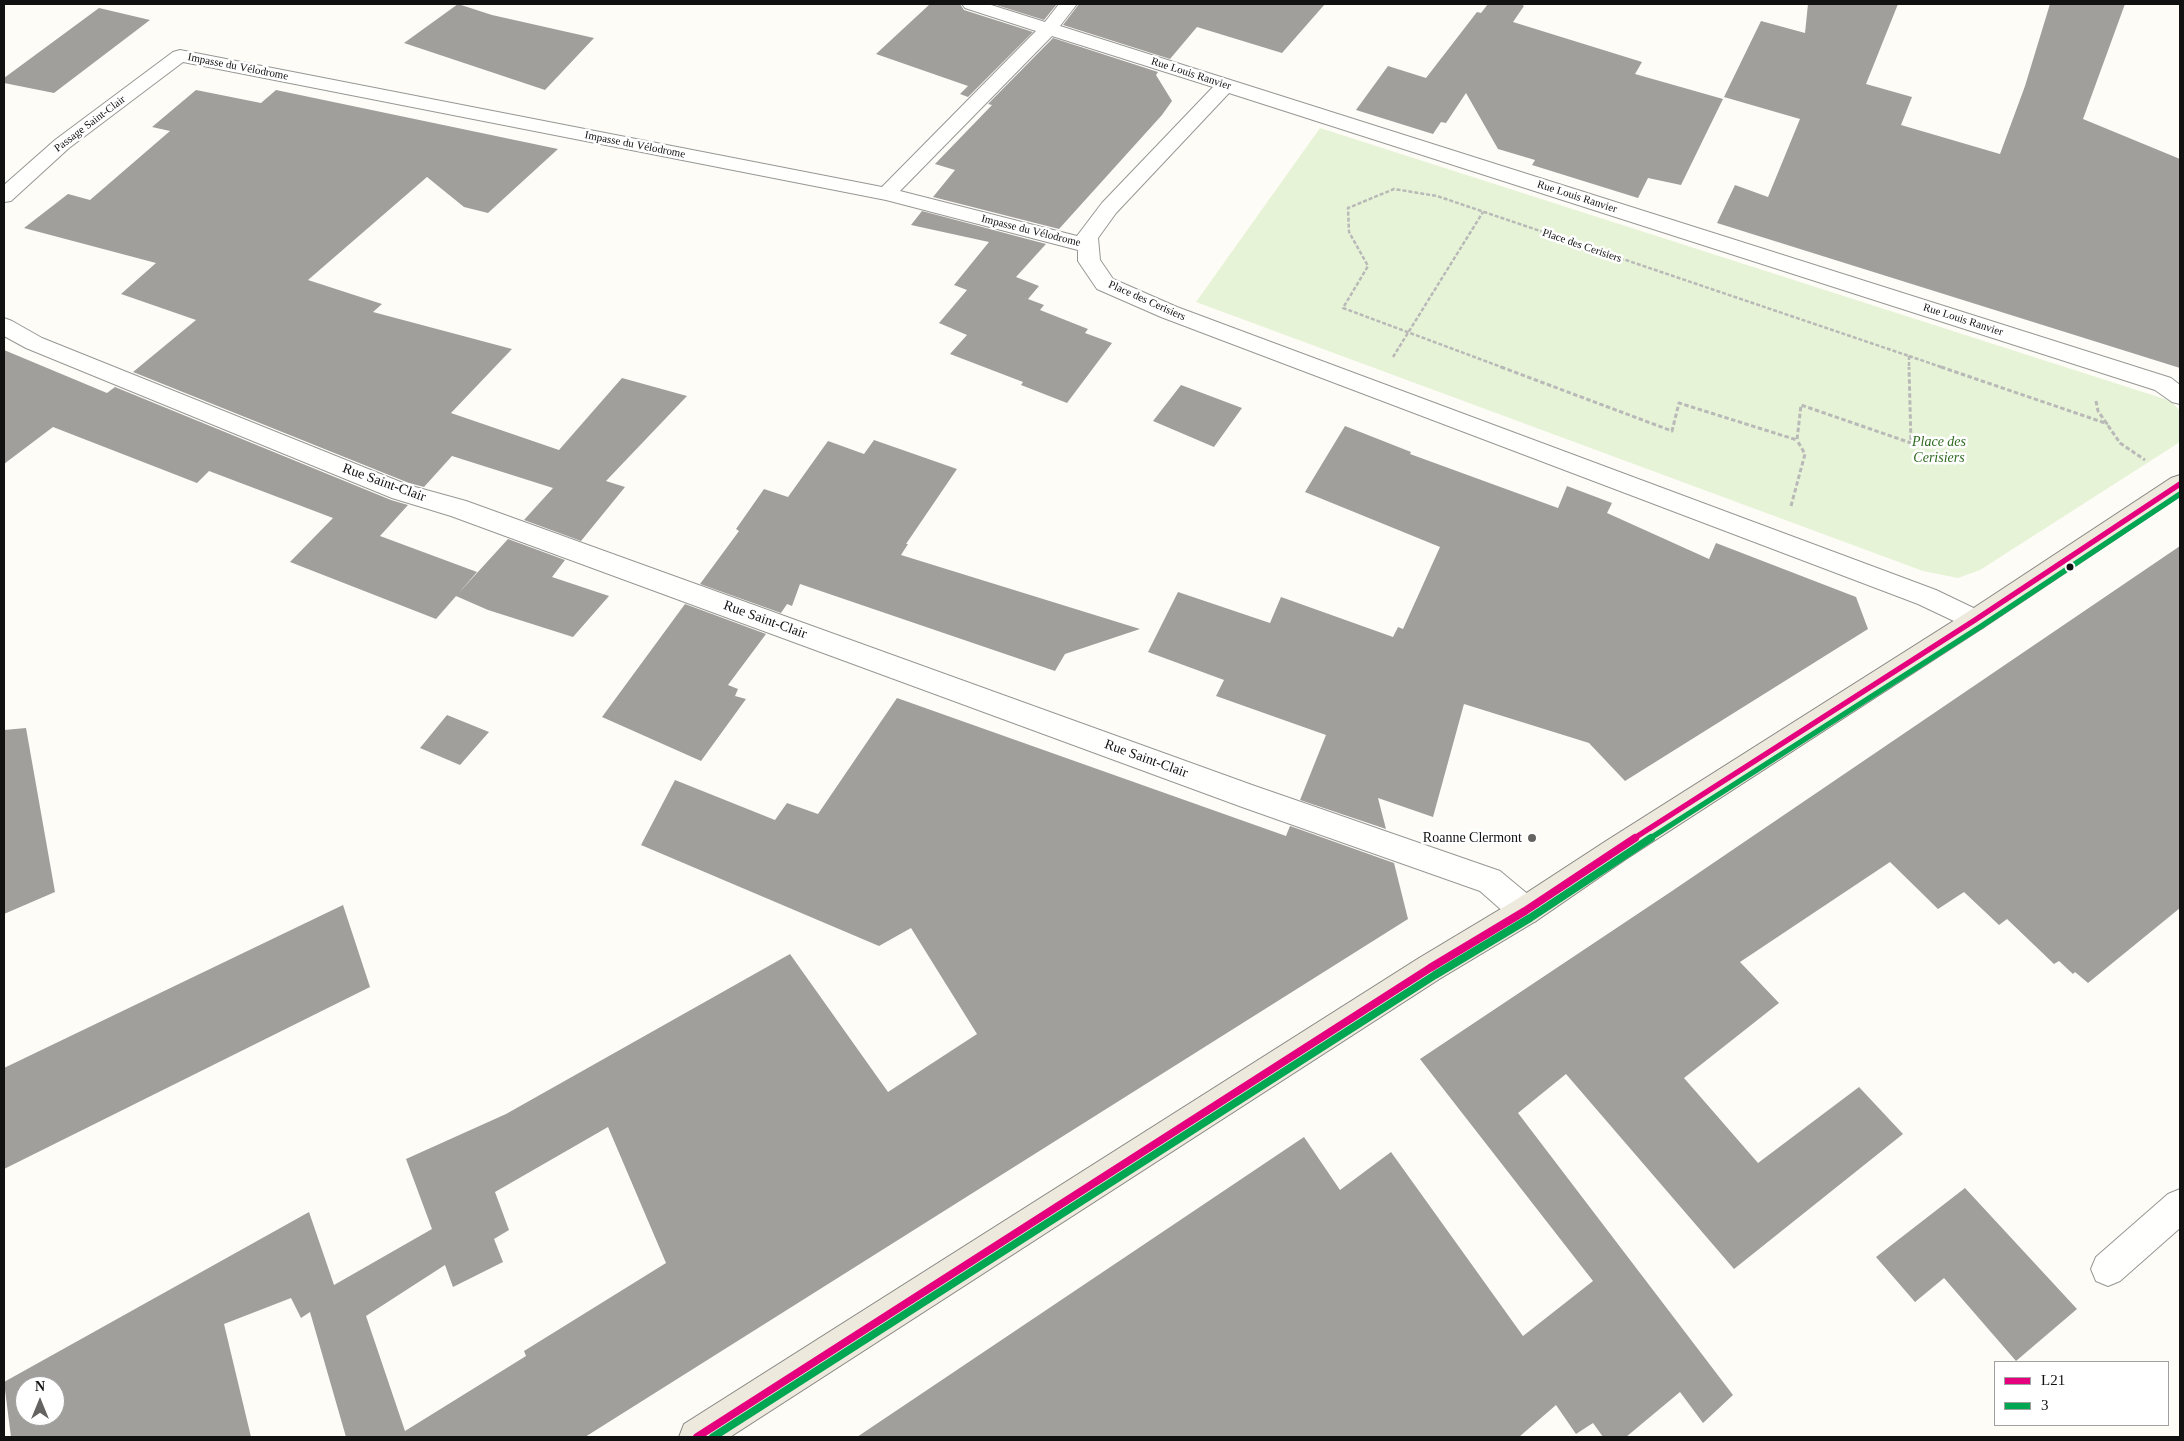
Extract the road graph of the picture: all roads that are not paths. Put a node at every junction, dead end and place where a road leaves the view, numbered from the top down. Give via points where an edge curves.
1 (972, 4) edge
2 (1068, 4) edge
3 (1049, 28) junction
4 (180, 56) joint
5 (1226, 85) junction
6 (886, 194) junction
7 (4, 196) edge
8 (1088, 246) junction
9 (4, 326) edge
10 (2180, 396) edge
11 (2180, 485) edge
12 (1975, 620) junction
13 (1524, 911) junction
14 (2180, 1206) edge
15 (2108, 1268) dead end
16 (697, 1437) edge

1 - 3 street, Rue Louis Ranvier
2 - 3 street
3 - 5 street, Rue Louis Ranvier
3 - 6 street
4 - 6 street, Impasse du Vélodrome
4 - 7 street, Passage Saint-Clair via 62,144
5 - 8 street via 1109,208 1087,237
5 - 10 street, Rue Louis Ranvier via 2162,384
6 - 8 street, Impasse du Vélodrome
8 - 12 street, Place des Cerisiers via 1089,261 1104,284 1168,312 1927,597
9 - 13 street, Rue Saint-Clair via 34,343 401,492 457,508 1252,798 1490,881
11 - 12 main road
12 - 13 main road
13 - 16 main road
14 - 15 street

